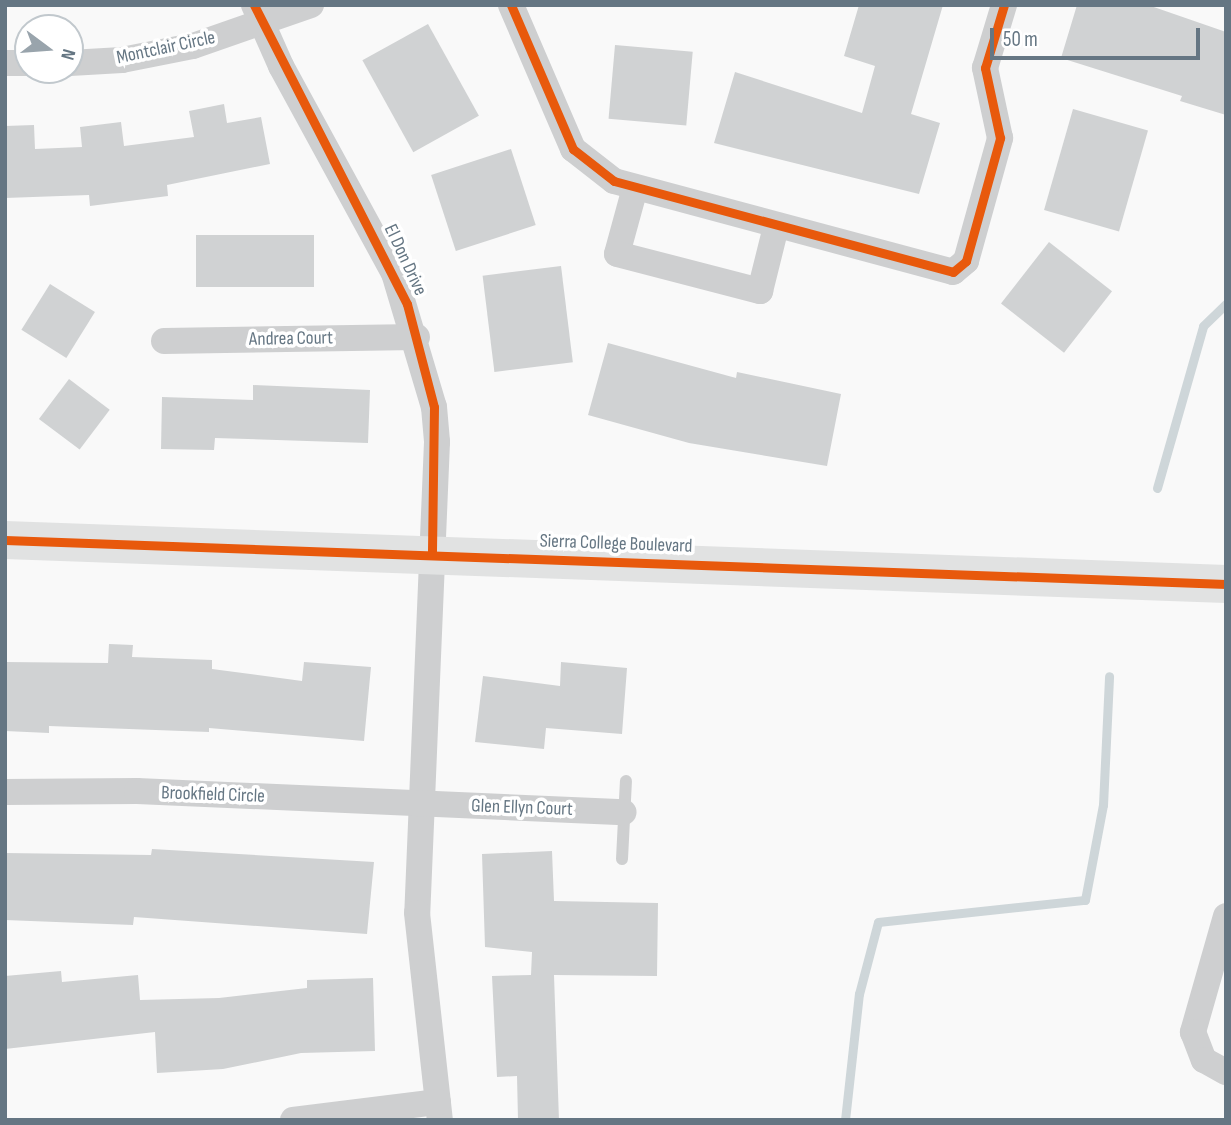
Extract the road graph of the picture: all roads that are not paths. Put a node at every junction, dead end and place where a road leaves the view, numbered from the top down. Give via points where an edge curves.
1 (311, 5) edge
2 (511, 5) edge
3 (1004, 5) edge
4 (257, 15) edge
5 (84, 62) edge
6 (635, 188) junction
7 (776, 227) junction
8 (417, 337) junction
9 (164, 341) dead end
10 (5, 540) edge
11 (432, 555) junction
12 (1226, 584) edge
13 (626, 780) dead end
14 (5, 792) edge
15 (421, 804) junction
16 (624, 812) junction
17 (622, 859) dead end
18 (1226, 916) edge
19 (1226, 1072) edge
20 (439, 1111) edge
21 (293, 1120) edge

1 - 4 street, Montclair Circle
2 - 6 street via 573,149 614,181
3 - 7 street via 985,68 1000,138 966,261 953,272 931,270
4 - 5 street, Montclair Circle via 159,54
4 - 8 street, El Don Drive via 379,242
6 - 7 street
6 - 7 street via 617,254 760,291
8 - 9 street, Andrea Court
8 - 11 street, El Don Drive via 437,442
10 - 11 main road, Sierra College Boulevard
11 - 12 main road, Sierra College Boulevard
11 - 15 street
13 - 16 lane
14 - 15 street, Brookfield Circle via 137,791
15 - 16 street, Glen Ellyn Court
15 - 20 street via 418,926
16 - 17 lane
18 - 19 street via 1193,1032 1204,1060
20 - 21 street

